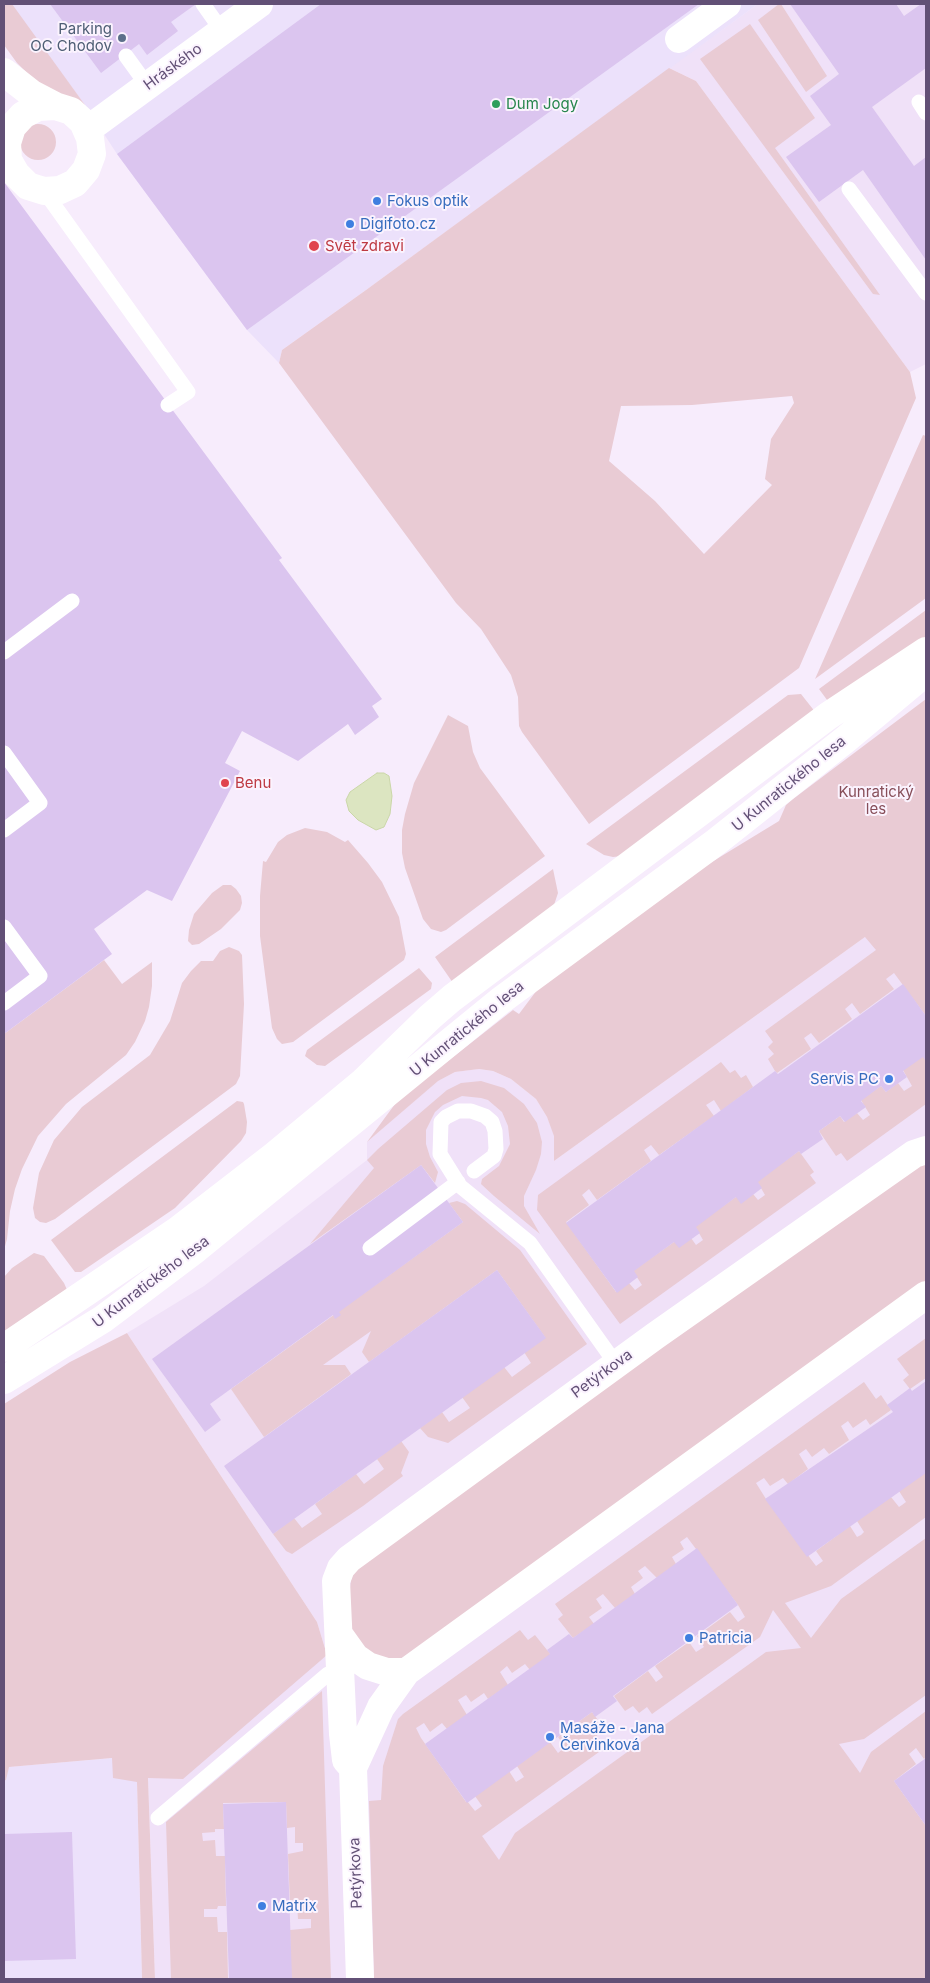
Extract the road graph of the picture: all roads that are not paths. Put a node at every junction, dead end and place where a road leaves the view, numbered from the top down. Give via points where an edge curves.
1 (203, 4) edge
2 (259, 4) edge
3 (727, 4) edge
4 (222, 31) junction
5 (679, 39) dead end
6 (126, 56) dead end
7 (4, 72) edge
8 (147, 85) junction
9 (55, 106) junction
10 (87, 130) junction
11 (5, 138) edge
12 (849, 189) dead end
13 (44, 191) junction
14 (926, 293) edge
15 (168, 405) dead end
16 (72, 601) dead end
17 (926, 651) edge
18 (4, 652) edge
19 (926, 672) edge
20 (4, 753) edge
21 (4, 830) edge
22 (4, 927) edge
23 (4, 1003) edge
24 (926, 1150) edge
25 (474, 1171) dead end
26 (458, 1182) junction
27 (370, 1248) dead end
28 (926, 1295) edge
29 (4, 1348) edge
30 (616, 1364) junction
31 (4, 1380) edge
32 (340, 1636) junction
33 (406, 1672) junction
34 (328, 1674) dead end
35 (353, 1768) junction
36 (158, 1818) dead end
37 (360, 1979) edge

1 - 4 lane
2 - 4 street, Hráského
3 - 5 street
4 - 8 street, Hráského
6 - 8 lane
7 - 9 street via 32,94
8 - 10 street, Hráského
9 - 10 street via 70,111
9 - 11 street via 38,107 23,115
10 - 13 street via 92,154 86,170 75,183 60,190
11 - 13 street via 8,160 16,174 28,186
12 - 14 lane
13 - 15 lane via 188,392
16 - 18 lane
17 - 29 street, U Kunratického lesa via 828,716 452,998 364,1082 178,1230
19 - 31 street, U Kunratického lesa via 716,842 500,1000 196,1249 103,1319
20 - 21 lane via 40,803
22 - 23 lane via 40,976
24 - 30 street, Petýrkova via 914,1154
25 - 26 lane via 494,1156 496,1130 485,1116 458,1111 441,1122 439,1139 440,1154
26 - 27 lane
26 - 30 lane via 530,1243
28 - 33 street, Petýrkova
30 - 32 street, Petýrkova via 349,1559 336,1581
32 - 33 street via 355,1657 368,1666 387,1672
32 - 35 street, Petýrkova via 343,1734 346,1760
33 - 35 street, Petýrkova via 380,1707
34 - 36 lane
35 - 37 street, Petýrkova

